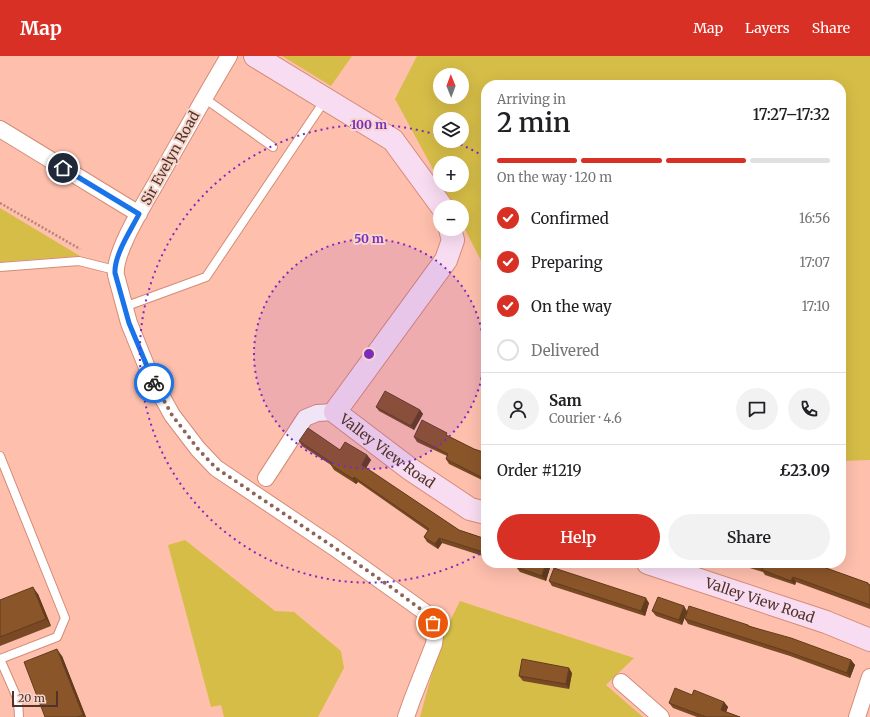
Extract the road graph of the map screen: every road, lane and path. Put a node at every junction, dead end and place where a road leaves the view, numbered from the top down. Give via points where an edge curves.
1 (229, 56) edge
2 (255, 56) edge
3 (204, 98) junction
4 (325, 99) junction
5 (0, 129) edge
6 (274, 147) dead end
7 (437, 200) edge
8 (0, 203) edge
9 (139, 214) junction
10 (452, 236) edge
11 (81, 250) dead end
12 (0, 267) edge
13 (115, 270) junction
14 (124, 307) junction
15 (335, 412) junction
16 (0, 456) edge
17 (266, 478) dead end
18 (481, 512) edge
19 (663, 568) edge
20 (870, 640) edge
21 (0, 659) edge
22 (870, 677) edge
23 (621, 682) dead end
24 (19, 717) edge
25 (406, 717) edge
26 (661, 717) edge
27 (857, 717) edge

1 - 3 street, Sir Evelyn Road
2 - 4 street
3 - 6 lane
3 - 9 street, Sir Evelyn Road
4 - 7 street via 393,140
4 - 14 lane via 206,277
5 - 9 street
8 - 11 path
9 - 13 street, Sir Evelyn Road
10 - 15 street, Valley View Road via 453,240 446,260
12 - 13 lane via 79,261
13 - 14 street
14 - 25 street via 161,397 180,426 213,465 335,548 430,618 433,623 434,644
15 - 17 street via 317,413 304,418
15 - 18 street, Valley View Road via 422,477 470,509
16 - 21 lane via 65,618 57,637
19 - 20 street, Valley View Road via 826,622
21 - 24 lane via 18,700
22 - 27 street
23 - 26 street

